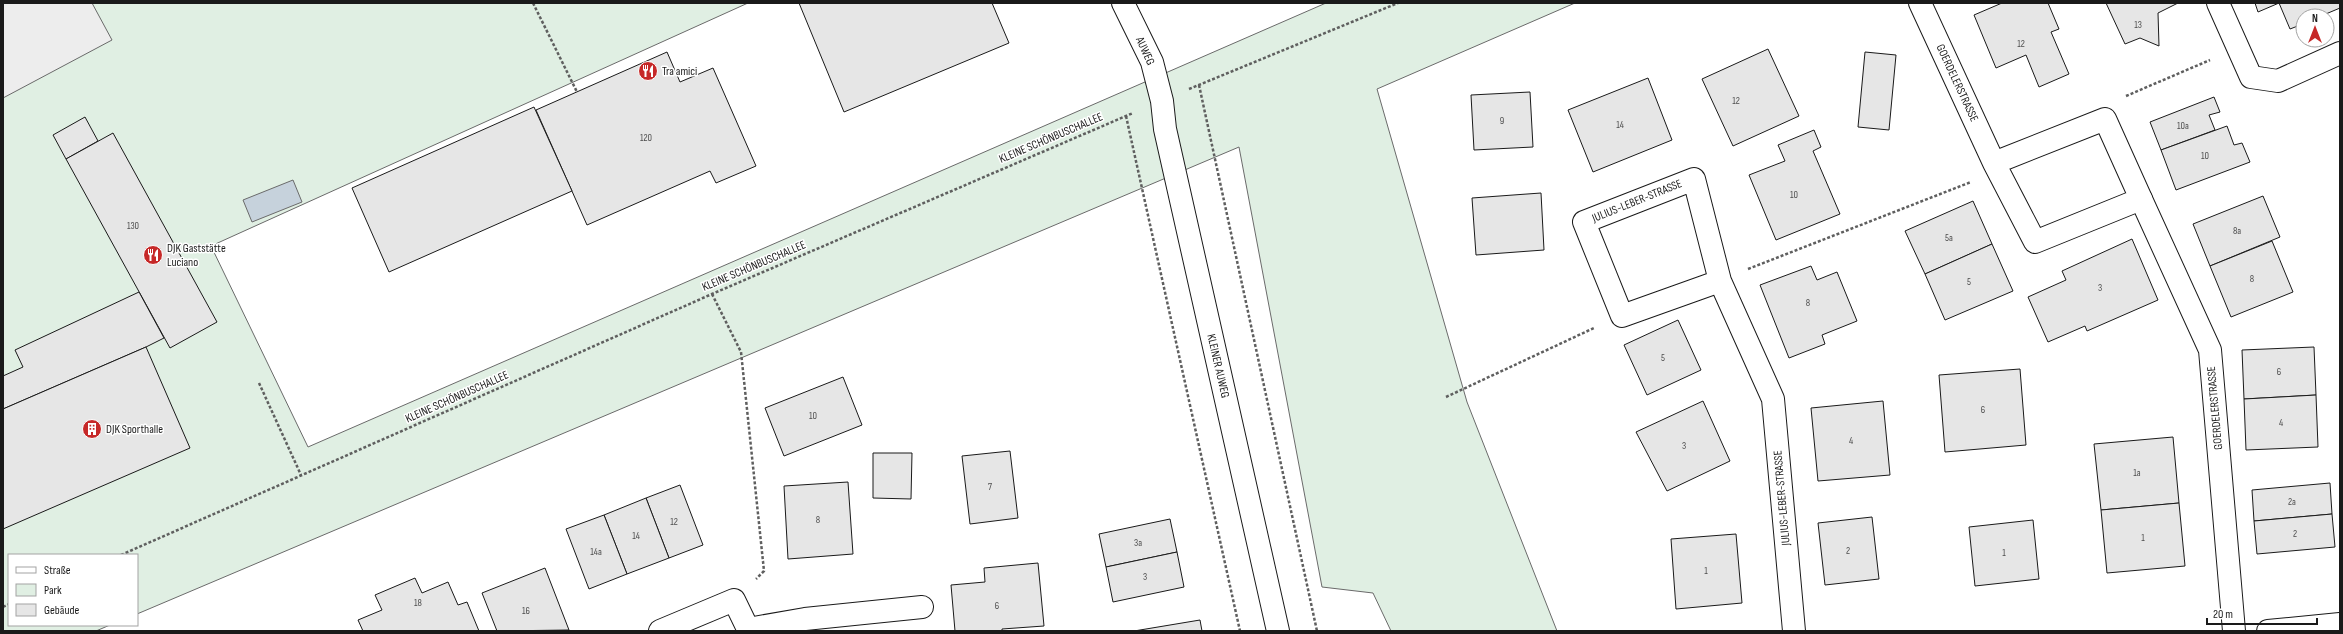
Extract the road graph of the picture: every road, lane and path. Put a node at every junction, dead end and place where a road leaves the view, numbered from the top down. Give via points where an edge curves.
1 (533, 3) edge
2 (1123, 3) edge
3 (1398, 3) edge
4 (1920, 3) edge
5 (2218, 3) edge
6 (2237, 49) junction
7 (2340, 53) edge
8 (1199, 85) junction
9 (578, 92) dead end
10 (1162, 100) junction
11 (1126, 116) junction
12 (2105, 119) junction
13 (1994, 163) junction
14 (2141, 199) junction
15 (1720, 281) junction
16 (712, 294) junction
17 (1622, 316) junction
18 (259, 383) dead end
19 (1446, 397) dead end
20 (301, 475) junction
21 (122, 554) edge
22 (734, 600) junction
23 (922, 607) dead end
24 (2340, 624) edge
25 (748, 630) edge
26 (660, 631) edge
27 (1240, 631) edge
28 (1278, 631) edge
29 (1317, 631) edge
30 (1794, 631) edge
31 (2234, 631) edge
32 (2268, 631) edge

1 - 9 path
2 - 10 street, AUWEG via 1152,62
3 - 8 path, KLEINE SCHÖNBUSCHALLEE
4 - 13 street, GOERDELERSTRASSE
5 - 6 street
6 - 7 street via 2251,77 2278,81
6 - 12 path via 2117,100
8 - 10 path, KLEINE SCHÖNBUSCHALLEE
8 - 29 path
10 - 11 path, KLEINE SCHÖNBUSCHALLEE
10 - 28 street, KLEINER AUWEG via 1165,129
11 - 16 path, KLEINE SCHÖNBUSCHALLEE
11 - 27 path
12 - 13 street
12 - 14 street, GOERDELERSTRASSE
13 - 14 street, GOERDELERSTRASSE via 2035,242
13 - 15 path via 1975,180
14 - 31 street, GOERDELERSTRASSE via 2210,350
15 - 17 street
15 - 17 street, JULIUS-LEBER-STRASSE via 1694,178 1584,222
15 - 30 street, JULIUS-LEBER-STRASSE via 1773,399
16 - 20 path, KLEINE SCHÖNBUSCHALLEE
16 - 22 path via 741,352 764,572
17 - 19 path
18 - 20 path
20 - 21 path, KLEINE SCHÖNBUSCHALLEE
22 - 25 street
22 - 26 street
23 - 25 street via 805,619
24 - 32 street

